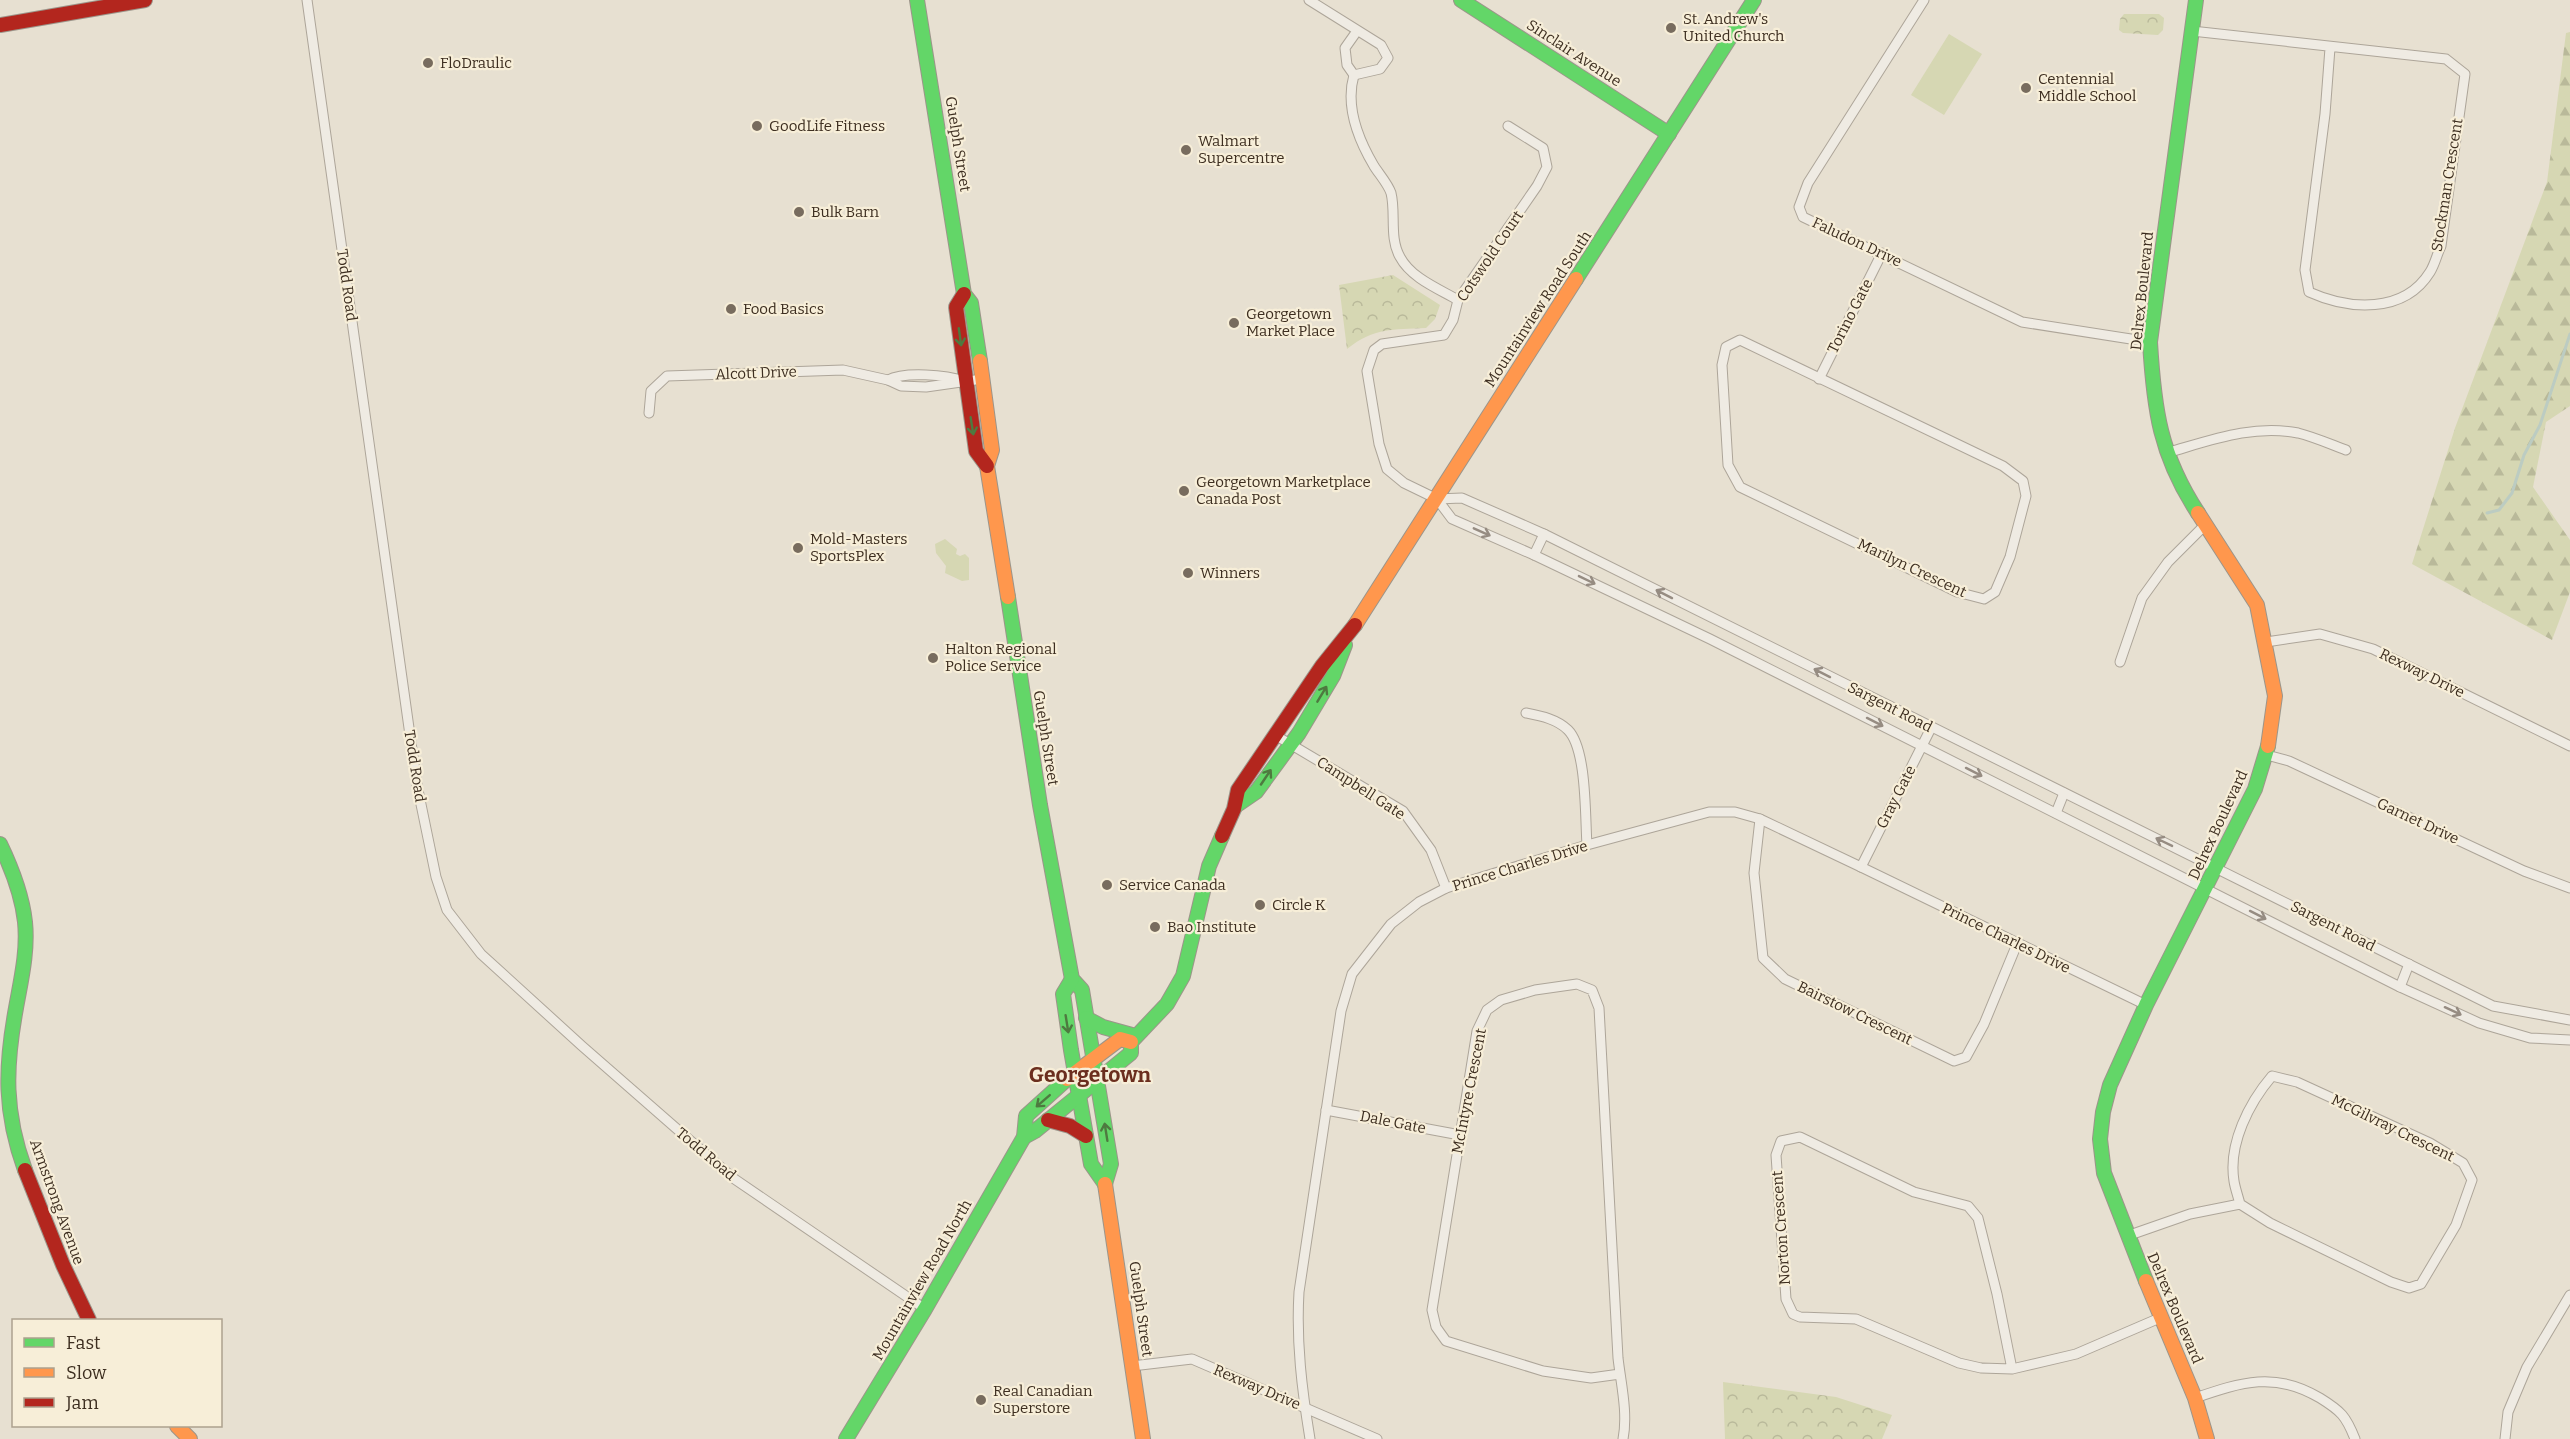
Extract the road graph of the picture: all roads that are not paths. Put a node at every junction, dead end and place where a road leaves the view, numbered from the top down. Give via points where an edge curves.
1 (145, 0) edge
2 (307, 0) edge
3 (917, 0) edge
4 (1309, 0) edge
5 (1461, 0) edge
6 (1754, 0) edge
7 (1924, 0) edge
8 (2196, 0) edge
9 (0, 25) edge
10 (1357, 31) junction
11 (2192, 31) junction
12 (2330, 48) junction
13 (1354, 75) junction
14 (1508, 126) dead end
15 (1669, 134) junction
16 (1882, 253) junction
17 (964, 294) junction
18 (1458, 300) junction
19 (2150, 342) junction
20 (982, 379) junction
21 (1818, 379) junction
22 (966, 382) junction
23 (649, 413) dead end
24 (2346, 450) dead end
25 (2166, 453) junction
26 (987, 466) junction
27 (1437, 499) junction
28 (2205, 525) junction
29 (1544, 534) junction
30 (1534, 555) junction
31 (1717, 620) junction
32 (1349, 635) junction
33 (1710, 639) junction
34 (2266, 642) junction
35 (2120, 662) dead end
36 (1526, 712) dead end
37 (1931, 728) junction
38 (1275, 735) junction
39 (1291, 743) junction
40 (1922, 746) junction
41 (2570, 746) edge
42 (2267, 755) junction
43 (2064, 793) junction
44 (1237, 805) junction
45 (2056, 813) junction
46 (1760, 819) junction
47 (0, 844) edge
48 (1587, 845) junction
49 (1861, 867) junction
50 (2217, 867) junction
51 (1446, 888) junction
52 (2570, 888) edge
53 (2205, 889) junction
54 (2017, 944) junction
55 (2409, 964) junction
56 (1072, 979) junction
57 (2400, 987) junction
58 (2146, 1005) junction
59 (1086, 1018) junction
60 (2570, 1020) edge
61 (1134, 1039) junction
62 (2570, 1040) edge
63 (1093, 1058) junction
64 (1075, 1072) junction
65 (1097, 1079) junction
66 (1079, 1093) junction
67 (1326, 1110) junction
68 (1048, 1120) junction
69 (1460, 1135) junction
70 (1086, 1136) junction
71 (1024, 1137) junction
72 (1105, 1184) junction
73 (2240, 1204) junction
74 (2127, 1236) junction
75 (2570, 1295) edge
76 (926, 1309) junction
77 (2162, 1317) junction
78 (88, 1319) edge
79 (1132, 1366) junction
80 (2012, 1369) junction
81 (1620, 1374) junction
82 (2195, 1398) junction
83 (1305, 1407) junction
84 (179, 1427) edge
85 (190, 1439) edge
86 (846, 1439) edge
87 (1143, 1439) edge
88 (1310, 1439) edge
89 (1377, 1439) edge
90 (1623, 1439) edge
91 (2207, 1439) edge
92 (2355, 1439) edge
93 (2505, 1439) edge

1 - 9 main road
2 - 76 street, Todd Road via 417,785 436,878 447,910 481,954 733,1178
3 - 17 main road, Guelph Street
4 - 10 street
5 - 15 main road, Sinclair Avenue
6 - 15 main road, Mountainview Road South
7 - 16 street, Faludon Drive via 1808,183 1799,207 1803,217
8 - 11 main road, Delrex Boulevard
10 - 13 street via 1345,48 1347,65
10 - 13 street via 1381,45 1389,58 1380,69
11 - 12 street, Stockman Crescent
11 - 19 main road, Delrex Boulevard
12 - 12 street, Stockman Crescent via 2305,270 2309,292 2330,301 2360,306 2388,303 2412,291 2430,272 2441,246 2465,74 2446,59
13 - 18 street via 1349,90 1355,122 1363,147 1390,192 1400,257 1419,277
14 - 18 street, Cotswold Court via 1543,148 1547,167
15 - 27 main road, Mountainview Road South
16 - 19 street, Faludon Drive via 2022,322
16 - 21 street, Torino Gate
17 - 20 main road, Guelph Street via 971,303
17 -> 22 main road, Guelph Street via 956,306
18 - 27 street, Cotswold Court via 1444,335 1382,344 1374,350 1367,371 1387,469 1404,483
19 - 25 main road, Delrex Boulevard via 2153,392
20 - 22 street, Alcott Drive
20 - 26 main road, Guelph Street via 992,450
21 - 21 street, Marilyn Crescent via 1740,340 1726,347 1722,365 1728,465 1740,487 1957,592 1984,599 1995,592 2010,557 2026,496 2023,481 2003,466
22 - 23 street, Alcott Drive via 901,386 843,370 667,376 651,391
22 -> 26 main road, Guelph Street via 976,451
24 - 25 street via 2299,434 2276,431 2240,432
25 - 28 main road, Delrex Boulevard
26 - 56 main road, Guelph Street via 1040,805
27 - 29 street, Sargent Road via 1462,498
27 -> 30 street, Sargent Road via 1452,519
27 - 32 main road, Mountainview Road South
28 - 34 main road, Delrex Boulevard via 2257,605
28 - 35 street via 2168,562 2142,598
29 - 30 street
31 -> 29 street, Sargent Road
30 -> 33 street, Sargent Road
31 - 33 street
37 -> 31 street, Sargent Road
32 - 38 main road, Mountainview Road South via 1322,666
39 -> 32 main road, Mountainview Road South via 1333,676
33 -> 40 street, Sargent Road
34 - 41 street, Rexway Drive via 2320,634 2373,650
34 - 42 main road, Delrex Boulevard via 2275,696
36 - 48 street via 1552,719 1576,739
37 - 40 street, Gray Gate
37 - 43 street, Sargent Road
38 - 39 street, Campbell Gate
38 - 44 main road, Mountainview Road South via 1238,790
44 -> 39 main road, Mountainview Road South via 1256,792
39 - 51 street, Campbell Gate via 1402,811 1431,850
40 -> 45 street, Sargent Road
40 - 49 street, Gray Gate
42 - 50 main road, Delrex Boulevard
42 - 52 street, Garnet Drive via 2289,761 2524,871
43 - 45 street
50 -> 43 street, Sargent Road
44 - 61 main road, Mountainview Road South via 1209,868 1176,990 1163,1010
45 - 53 street, Sargent Road
46 - 48 street, Prince Charles Drive via 1735,812 1709,812
46 - 49 street, Prince Charles Drive
46 - 54 street, Bairstow Crescent via 1754,873 1763,958 1785,979 1943,1056 1954,1061 1966,1057
47 - 78 main road, Armstrong Avenue via 23,907 25,948 6,1058 8,1108 20,1158 66,1275
48 - 51 street, Prince Charles Drive
49 - 54 street, Prince Charles Drive
50 - 53 main road, Delrex Boulevard
50 - 55 street, Sargent Road
51 - 67 street, Prince Charles Drive via 1419,902 1391,924 1352,974 1341,1011
53 -> 57 street, Sargent Road
53 - 58 main road, Delrex Boulevard
54 - 58 street, Prince Charles Drive
55 - 57 street
55 - 60 street, Sargent Road via 2493,1006
56 - 59 main road, Guelph Street via 1082,990
56 -> 64 main road, Guelph Street via 1063,994
57 -> 62 street, Sargent Road via 2479,1023 2530,1038
58 - 74 main road, Delrex Boulevard via 2110,1085 2100,1139 2104,1173
59 - 61 main road
59 - 63 main road, Guelph Street
61 - 63 main road, Mountainview Road South via 1120,1039
61 - 65 main road, Mountainview Road South via 1131,1053
63 - 64 main road, Mountainview Road North
63 - 65 main road, Guelph Street
64 - 66 main road, Guelph Street
64 -> 71 main road, Mountainview Road North via 1026,1116
65 - 66 main road, Mountainview Road North
72 -> 65 main road, Guelph Street via 1111,1164
66 - 68 main road, Mountainview Road North
66 - 70 main road, Guelph Street
67 - 69 street, Dale Gate
67 - 83 street, Prince Charles Drive via 1299,1292 1297,1327
68 - 70 main road via 1070,1126
68 - 71 main road, Mountainview Road North
69 - 81 street, McIntyre Crescent via 1431,1310 1441,1334 1446,1341 1543,1371 1591,1378
69 - 81 street, McIntyre Crescent via 1477,1031 1487,1010 1501,1000 1535,990 1577,984 1592,990 1599,1008
70 - 72 main road, Guelph Street via 1091,1164
71 - 76 main road, Mountainview Road North
72 - 79 main road, Guelph Street
73 - 73 street, McGilvray Crescent via 2270,1223 2409,1288 2421,1284 2456,1225 2472,1180 2463,1163 2430,1143 2296,1082 2271,1076 2255,1096 2235,1148 2234,1180
73 - 74 street via 2190,1214
74 - 77 main road, Delrex Boulevard
75 - 93 street via 2527,1367 2508,1412
76 - 86 main road, Mountainview Road North
77 - 80 street, Norton Crescent via 2076,1354
77 - 82 main road, Delrex Boulevard
79 - 83 street, Rexway Drive via 1192,1359
79 - 87 main road, Guelph Street
80 - 80 street, Norton Crescent via 1978,1218 1968,1206 1914,1192 1800,1137 1781,1141 1776,1155 1786,1299 1793,1314 1856,1319 1959,1363
81 - 90 street, McIntyre Crescent via 1626,1424
82 - 91 main road, Delrex Boulevard
82 - 92 street via 2248,1382 2276,1380 2306,1389 2343,1412
83 - 88 street, Prince Charles Drive
83 - 89 street, Rexway Drive
84 - 85 main road

